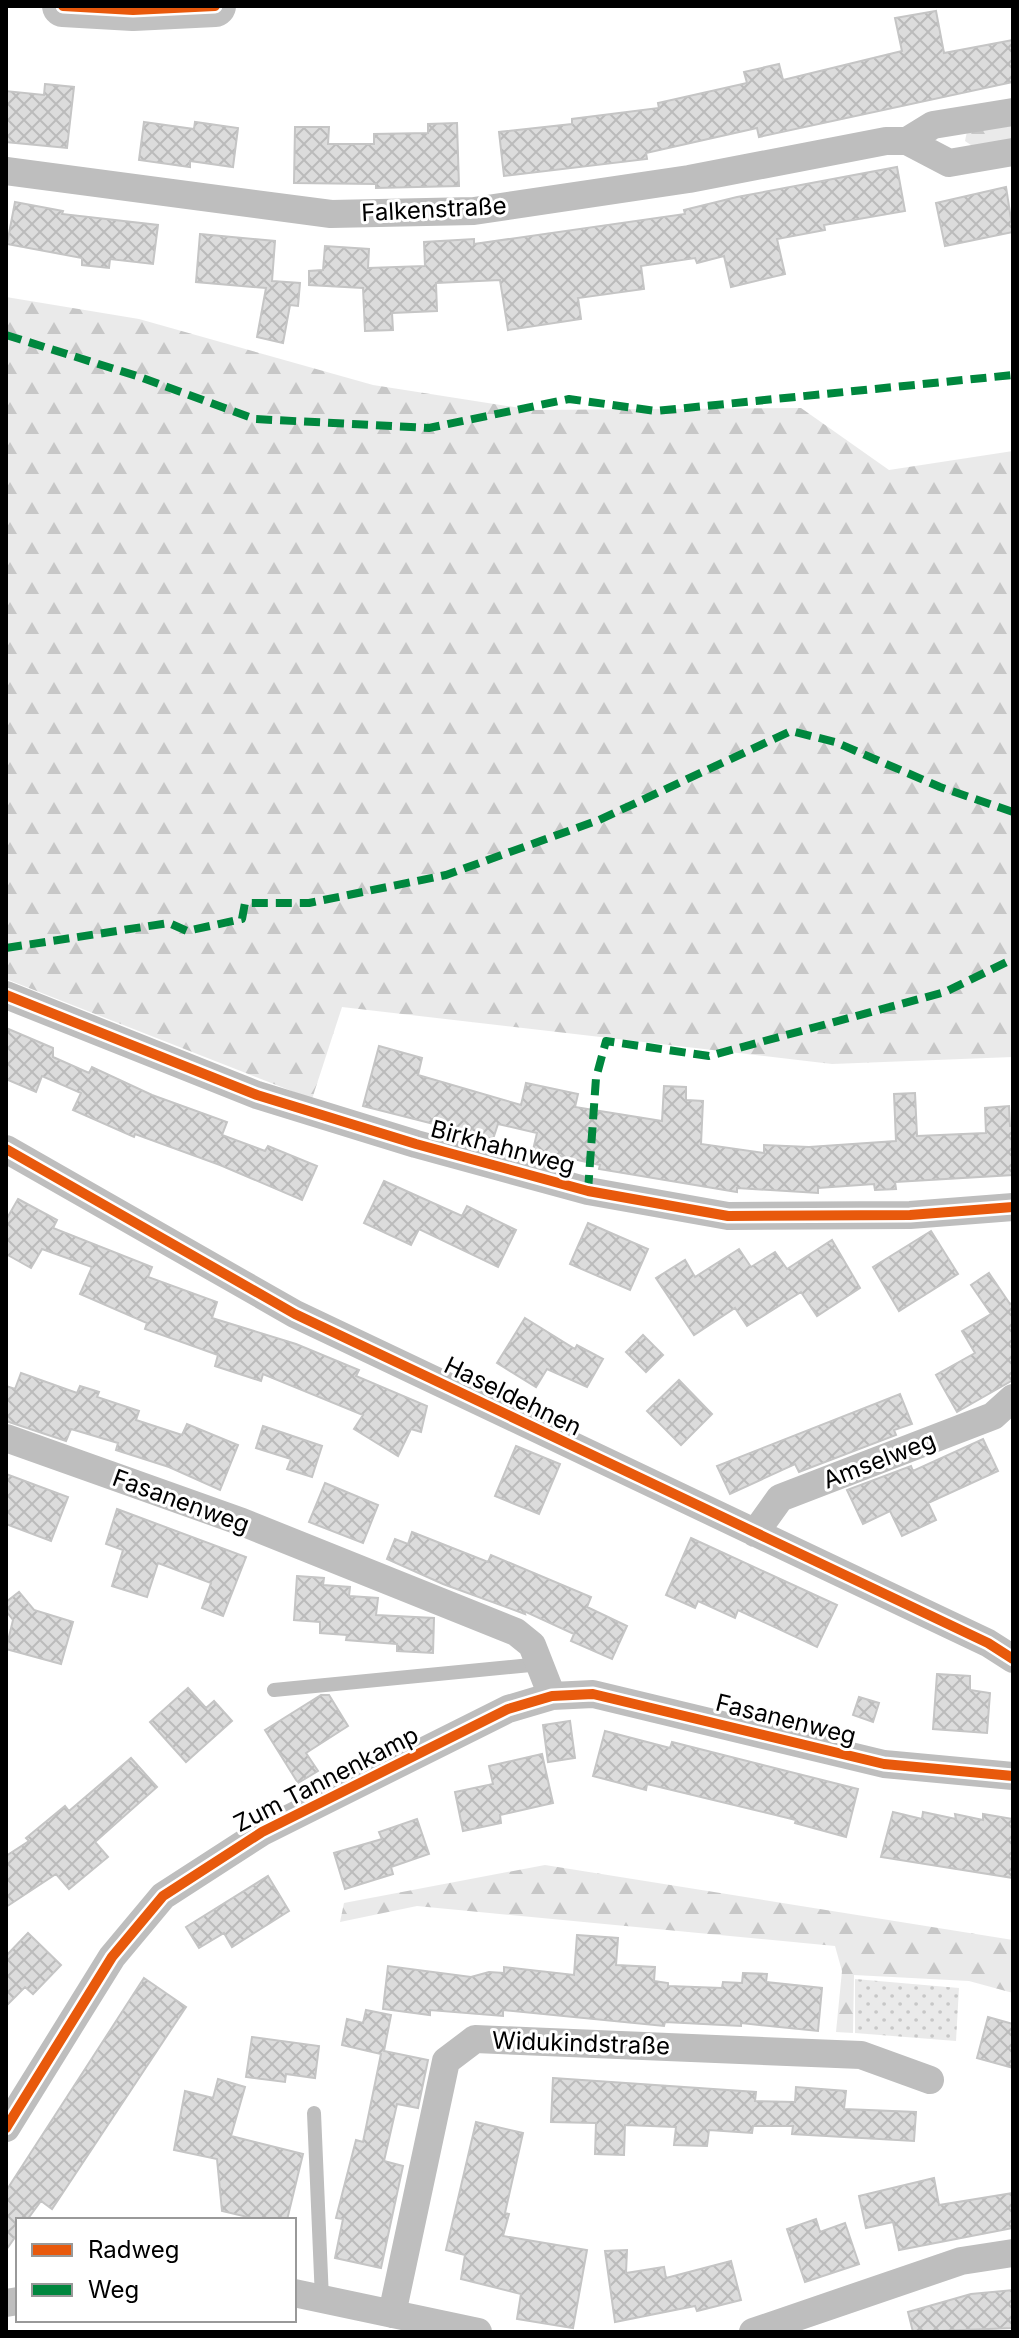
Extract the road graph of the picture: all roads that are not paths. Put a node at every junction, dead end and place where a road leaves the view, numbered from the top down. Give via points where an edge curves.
1 (63, 6) edge
2 (215, 6) edge
3 (1013, 112) edge
4 (907, 141) junction
5 (1013, 152) edge
6 (6, 171) edge
7 (6, 995) edge
8 (6, 1149) edge
9 (1013, 1207) edge
10 (1013, 1398) edge
11 (6, 1438) edge
12 (755, 1533) junction
13 (1013, 1659) edge
14 (541, 1664) junction
15 (274, 1690) dead end
16 (552, 1696) junction
17 (1013, 1776) edge
18 (930, 2080) dead end
19 (314, 2113) dead end
20 (6, 2128) edge
21 (1013, 2253) edge
22 (296, 2293) edge
23 (322, 2299) junction
24 (392, 2314) junction
25 (478, 2332) edge
26 (753, 2332) edge

1 - 2 main road
3 - 4 street, Falkenstraße via 933,125
4 - 5 street via 949,163
4 - 6 street, Falkenstraße via 474,211 331,214
7 - 9 street, Birkhahnweg via 257,1095 588,1191 728,1216 910,1215
8 - 12 street, Haseldehnen via 295,1314
10 - 12 street, Amselweg via 993,1416 780,1498
11 - 14 street, Fasanenweg via 242,1522 516,1632 532,1645
12 - 13 street, Haseldehnen
14 - 15 lane
14 - 16 street, Fasanenweg
16 - 17 street, Fasanenweg via 593,1694 627,1700 884,1764
16 - 20 street, Zum Tannenkamp via 508,1709 262,1832 163,1896 112,1957
18 - 24 street, Widukindstraße via 861,2055 475,2039 446,2061
19 - 23 lane
21 - 26 street via 961,2261
22 - 23 street
23 - 24 street
24 - 25 street

